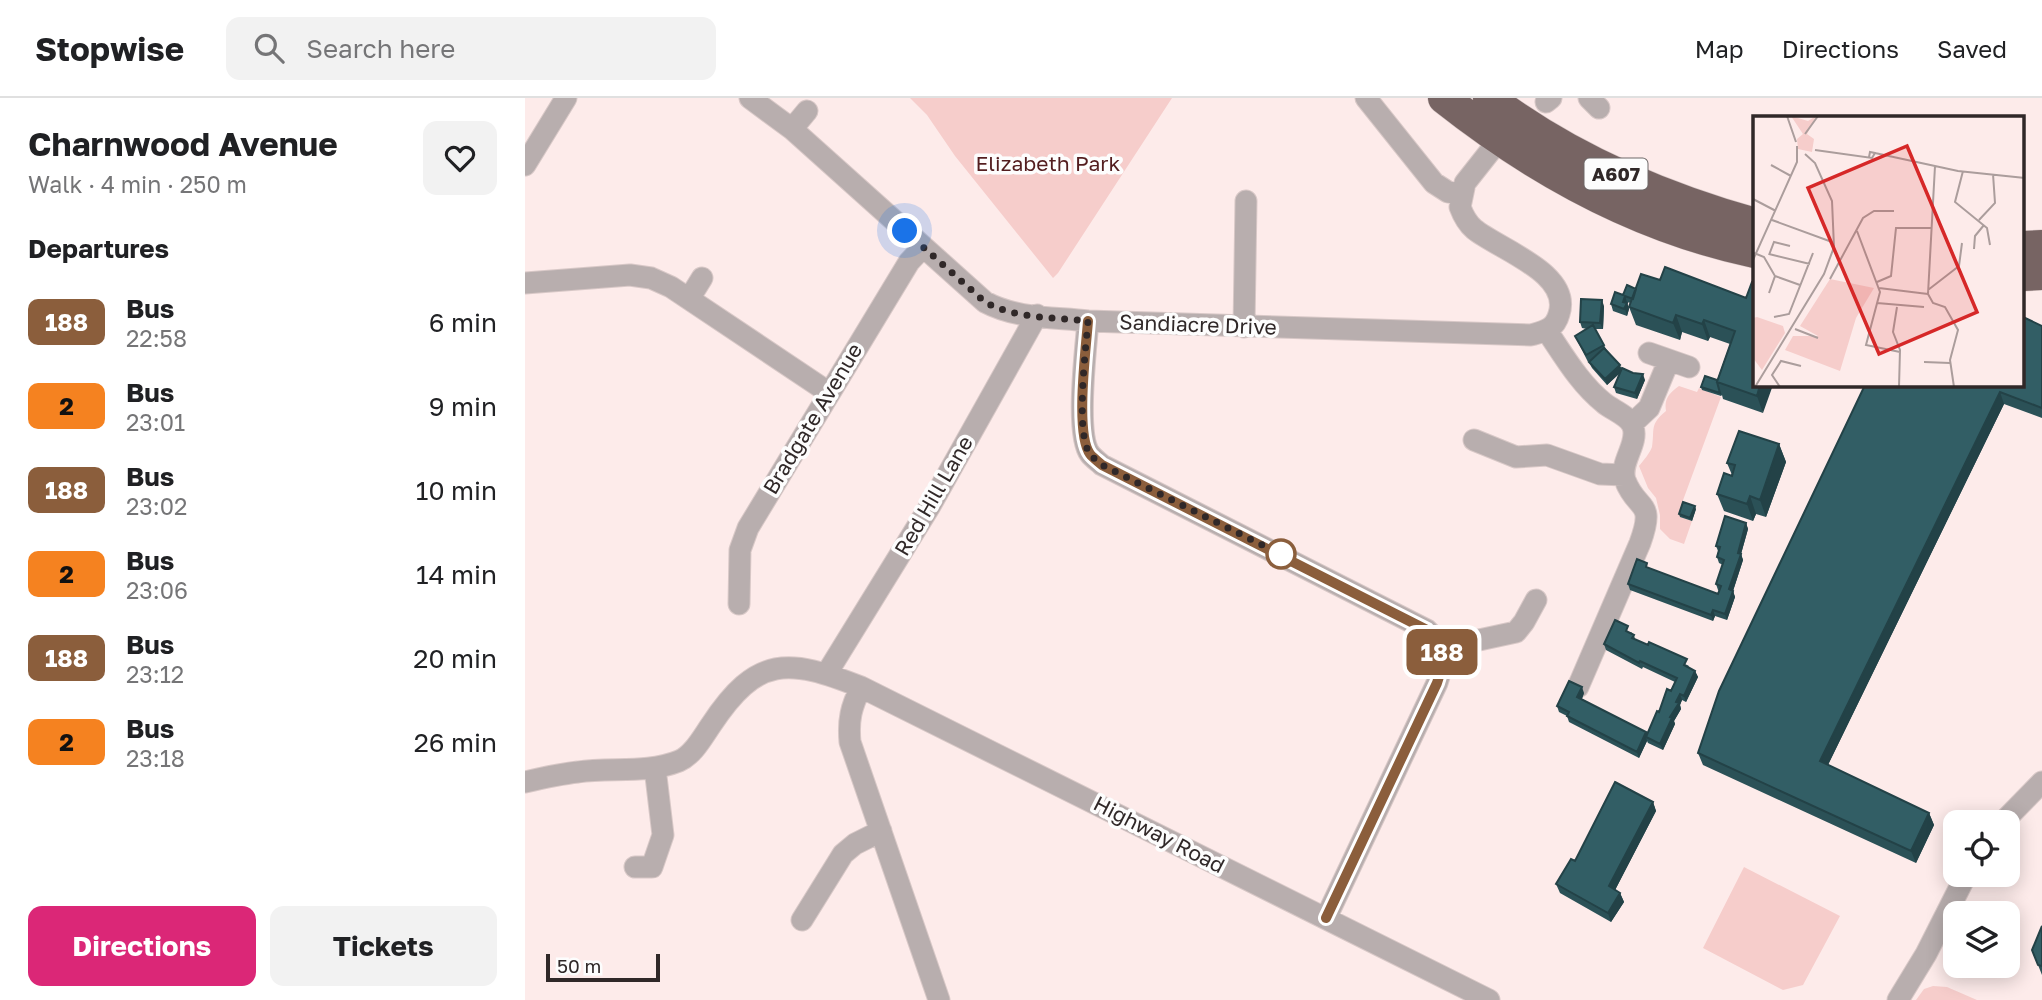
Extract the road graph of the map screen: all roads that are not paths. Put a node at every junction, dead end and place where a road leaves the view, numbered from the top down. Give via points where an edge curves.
1 (566, 98) edge
2 (750, 98) edge
3 (1366, 98) edge
4 (1444, 98) edge
5 (1489, 98) edge
6 (807, 111) dead end
7 (792, 129) junction
8 (1499, 140) junction
9 (525, 165) edge
10 (1461, 194) junction
11 (1246, 201) dead end
12 (1753, 223) edge
13 (923, 247) junction
14 (1753, 252) edge
15 (702, 278) dead end
16 (525, 283) edge
17 (689, 299) junction
18 (1037, 315) junction
19 (1088, 321) junction
20 (1244, 327) junction
21 (1546, 331) junction
22 (1669, 360) dead end
23 (828, 392) junction
24 (1632, 424) junction
25 (1482, 450) dead end
26 (1624, 475) junction
27 (1536, 600) dead end
28 (739, 604) dead end
29 (1442, 648) junction
30 (827, 673) junction
31 (1589, 677) dead end
32 (861, 687) junction
33 (2042, 767) edge
34 (655, 768) junction
35 (525, 782) edge
36 (2036, 788) edge
37 (2015, 810) edge
38 (881, 831) junction
39 (635, 867) dead end
40 (1960, 887) edge
41 (1326, 918) junction
42 (802, 920) dead end
43 (939, 1000) edge
44 (1489, 1000) edge
45 (1898, 1000) edge

1 - 9 street
2 - 7 street, Sandiacre Drive
3 - 10 street via 1434,183
4 - 8 highway, A607
5 - 12 highway, A607 via 1609,171
6 - 7 street
7 - 13 street, Sandiacre Drive
8 - 10 street
8 - 14 highway, A607 via 1556,175 1634,213 1698,238
10 - 21 street via 1460,207 1473,228 1556,284 1561,310
11 - 20 street
13 - 18 street, Sandiacre Drive via 985,302 1018,315
13 - 23 street, Bradgate Avenue
15 - 17 street
16 - 17 street via 630,275 651,278
17 - 23 street
18 - 19 street, Sandiacre Drive
18 - 30 street, Red Hill Lane via 930,506
19 - 20 street, Sandiacre Drive
19 - 29 street via 1082,420 1089,454 1102,465 1427,630
20 - 21 street, Sandiacre Drive via 1531,335
21 - 24 street via 1583,383
22 - 24 street via 1649,408
23 - 28 street, Bradgate Avenue via 743,540
24 - 26 street via 1633,441
25 - 26 street via 1516,457 1547,455 1600,474
26 - 31 street via 1645,508 1646,528
27 - 29 street via 1515,632
29 - 41 street via 1444,661 1437,683
30 - 32 street, Highway Road
30 - 34 street, Highway Road via 795,667 755,677 726,703 692,752 683,760
32 - 38 street via 848,722 850,742
32 - 41 street, Highway Road
33 - 36 street
34 - 35 street, Highway Road via 578,771
34 - 39 street via 663,835 652,867
36 - 37 street
38 - 42 street via 843,854
38 - 43 street
40 - 45 street
41 - 44 street, Highway Road

